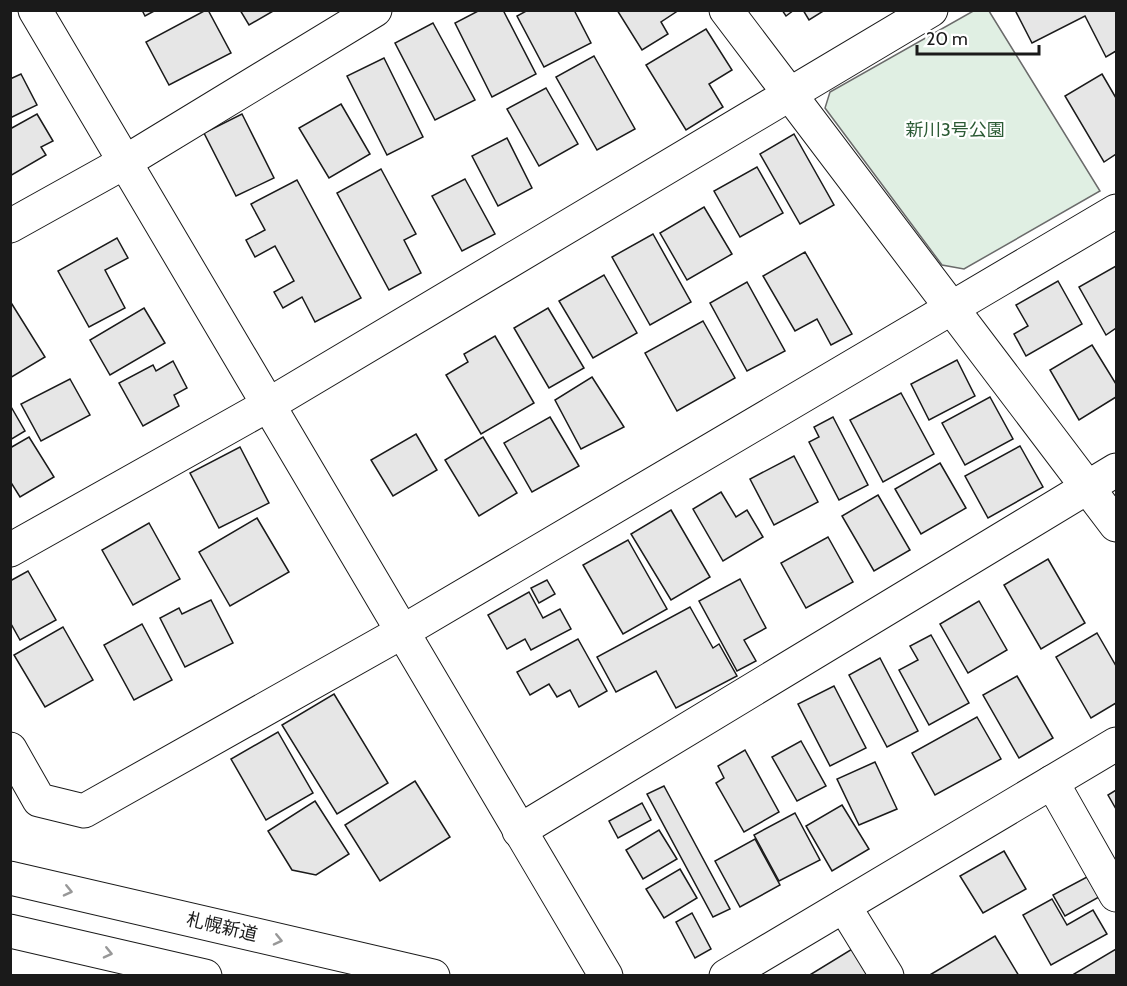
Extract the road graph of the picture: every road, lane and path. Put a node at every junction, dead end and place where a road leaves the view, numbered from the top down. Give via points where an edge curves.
1 (35, 10) edge
2 (375, 10) edge
3 (726, 10) edge
4 (931, 10) edge
5 (789, 95) junction
6 (124, 162) junction
7 (1116, 211) edge
8 (10, 226) edge
9 (952, 307) junction
10 (268, 405) junction
11 (1116, 470) edge
12 (1088, 487) junction
13 (1116, 525) edge
14 (10, 550) edge
15 (402, 632) junction
16 (1116, 744) edge
17 (10, 749) edge
18 (1052, 782) junction
19 (519, 831) junction
20 (10, 878) edge
21 (1116, 895) edge
22 (844, 906) junction
23 (10, 931) edge
24 (205, 975) edge
25 (433, 975) edge
26 (606, 975) edge
27 (726, 975) edge
28 (886, 975) edge

1 - 6 main road
2 - 6 main road
3 - 5 main road
4 - 5 main road
5 - 9 main road
5 - 10 main road
6 - 8 main road
6 - 10 main road
7 - 9 main road
9 - 12 main road
9 - 15 main road
10 - 14 main road
10 - 15 main road
11 - 12 main road
12 - 13 main road
12 - 19 main road
15 - 17 main road via 84,811 39,800
15 - 19 main road
16 - 18 main road
18 - 21 main road
18 - 22 main road
19 - 26 main road
20 -> 25 main road, 札幌新道
22 - 27 main road
22 - 28 main road
23 -> 24 main road

